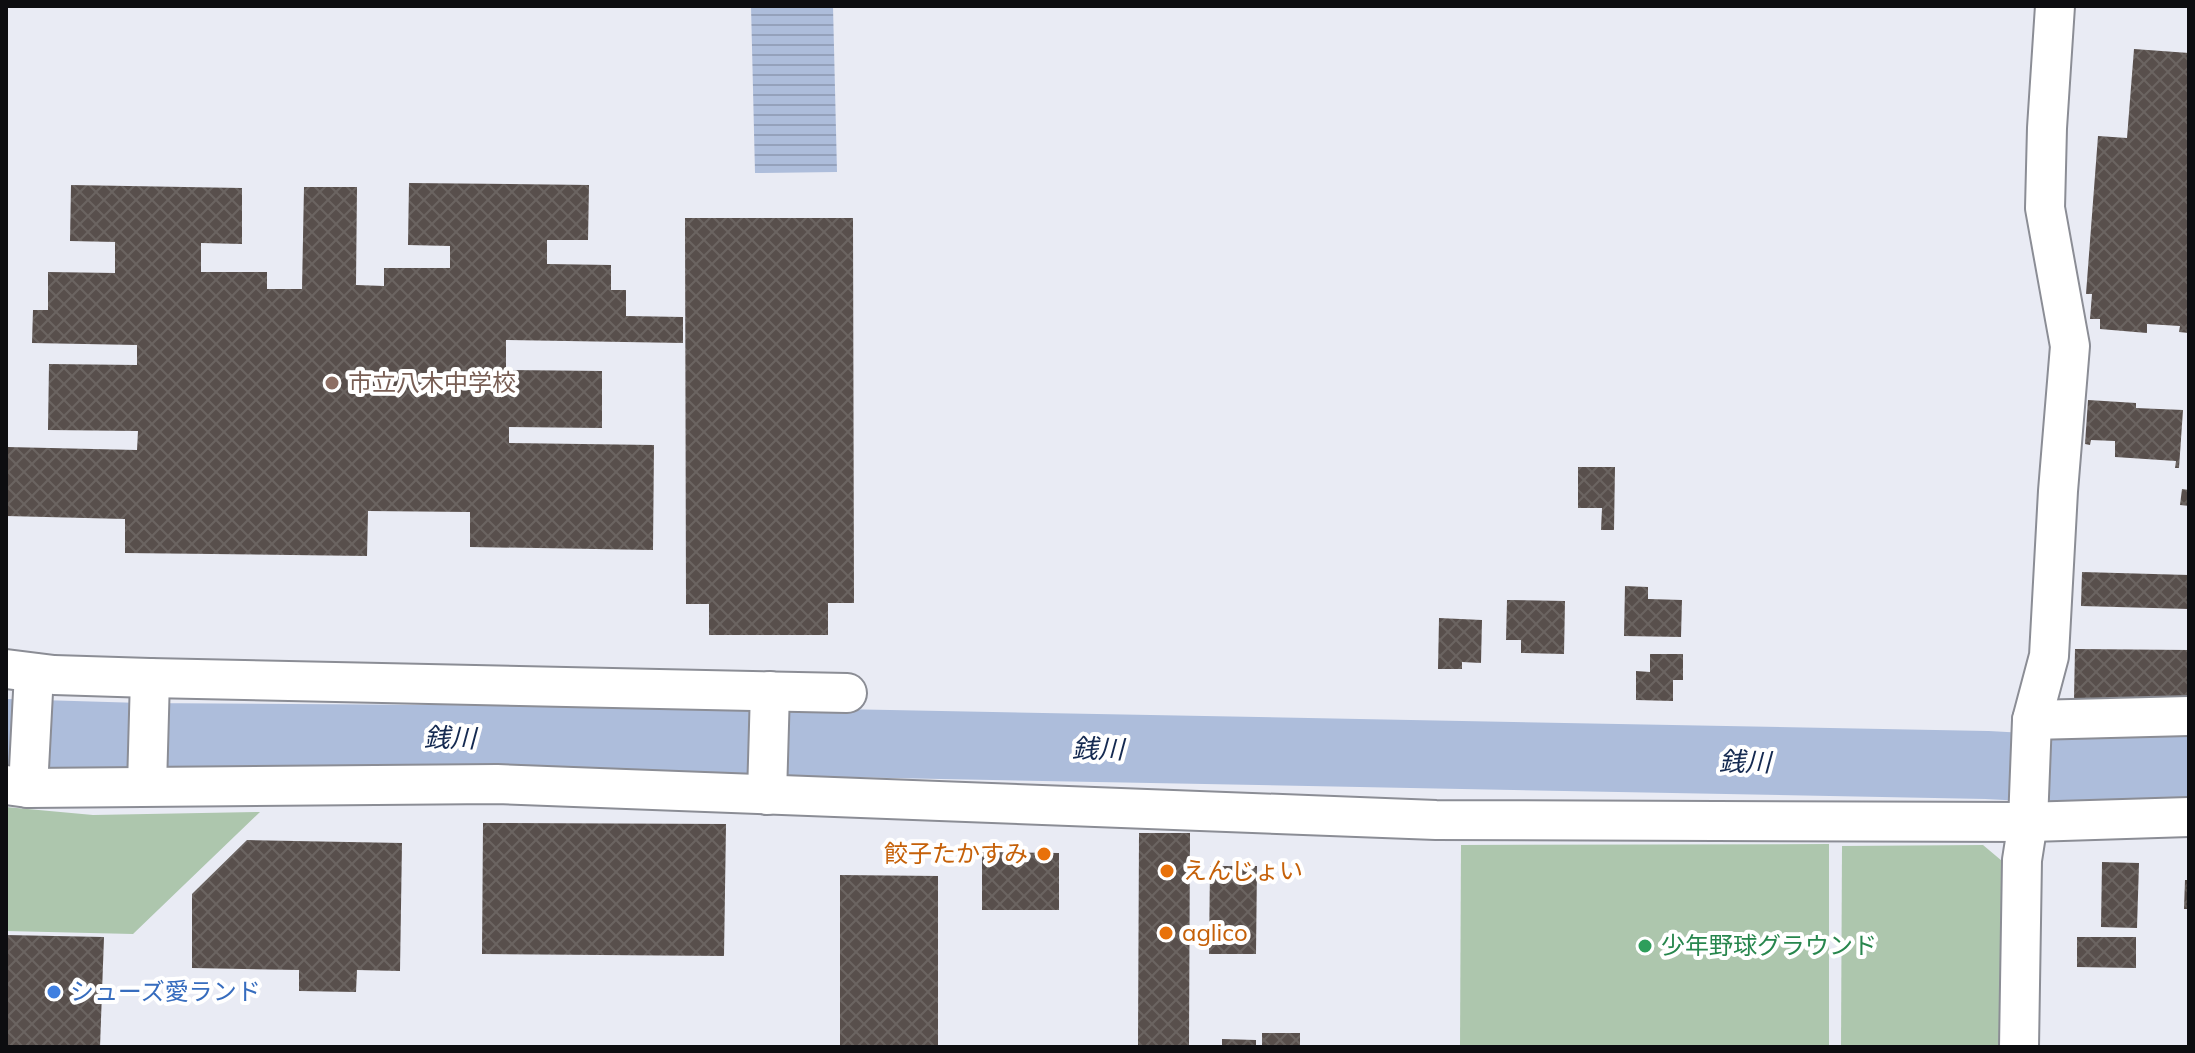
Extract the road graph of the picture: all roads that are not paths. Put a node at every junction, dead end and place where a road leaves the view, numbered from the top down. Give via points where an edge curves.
1 (2055, 6) edge
2 (150, 678) junction
3 (24, 679) edge
4 (847, 693) dead end
5 (770, 701) junction
6 (2189, 716) edge
7 (2032, 726) junction
8 (21, 779) edge
9 (767, 785) junction
10 (147, 786) junction
11 (2028, 814) junction
12 (2189, 817) edge
13 (2019, 1047) edge

1 - 7 street via 2045,208 2070,346 2049,656
2 - 3 street
2 - 5 street
2 - 10 street
3 - 8 street
4 - 5 street
5 - 9 street
6 - 7 street
7 - 11 street
8 - 10 street
9 - 10 street
9 - 11 street via 1436,820
11 - 12 street
11 - 13 street via 2022,860

